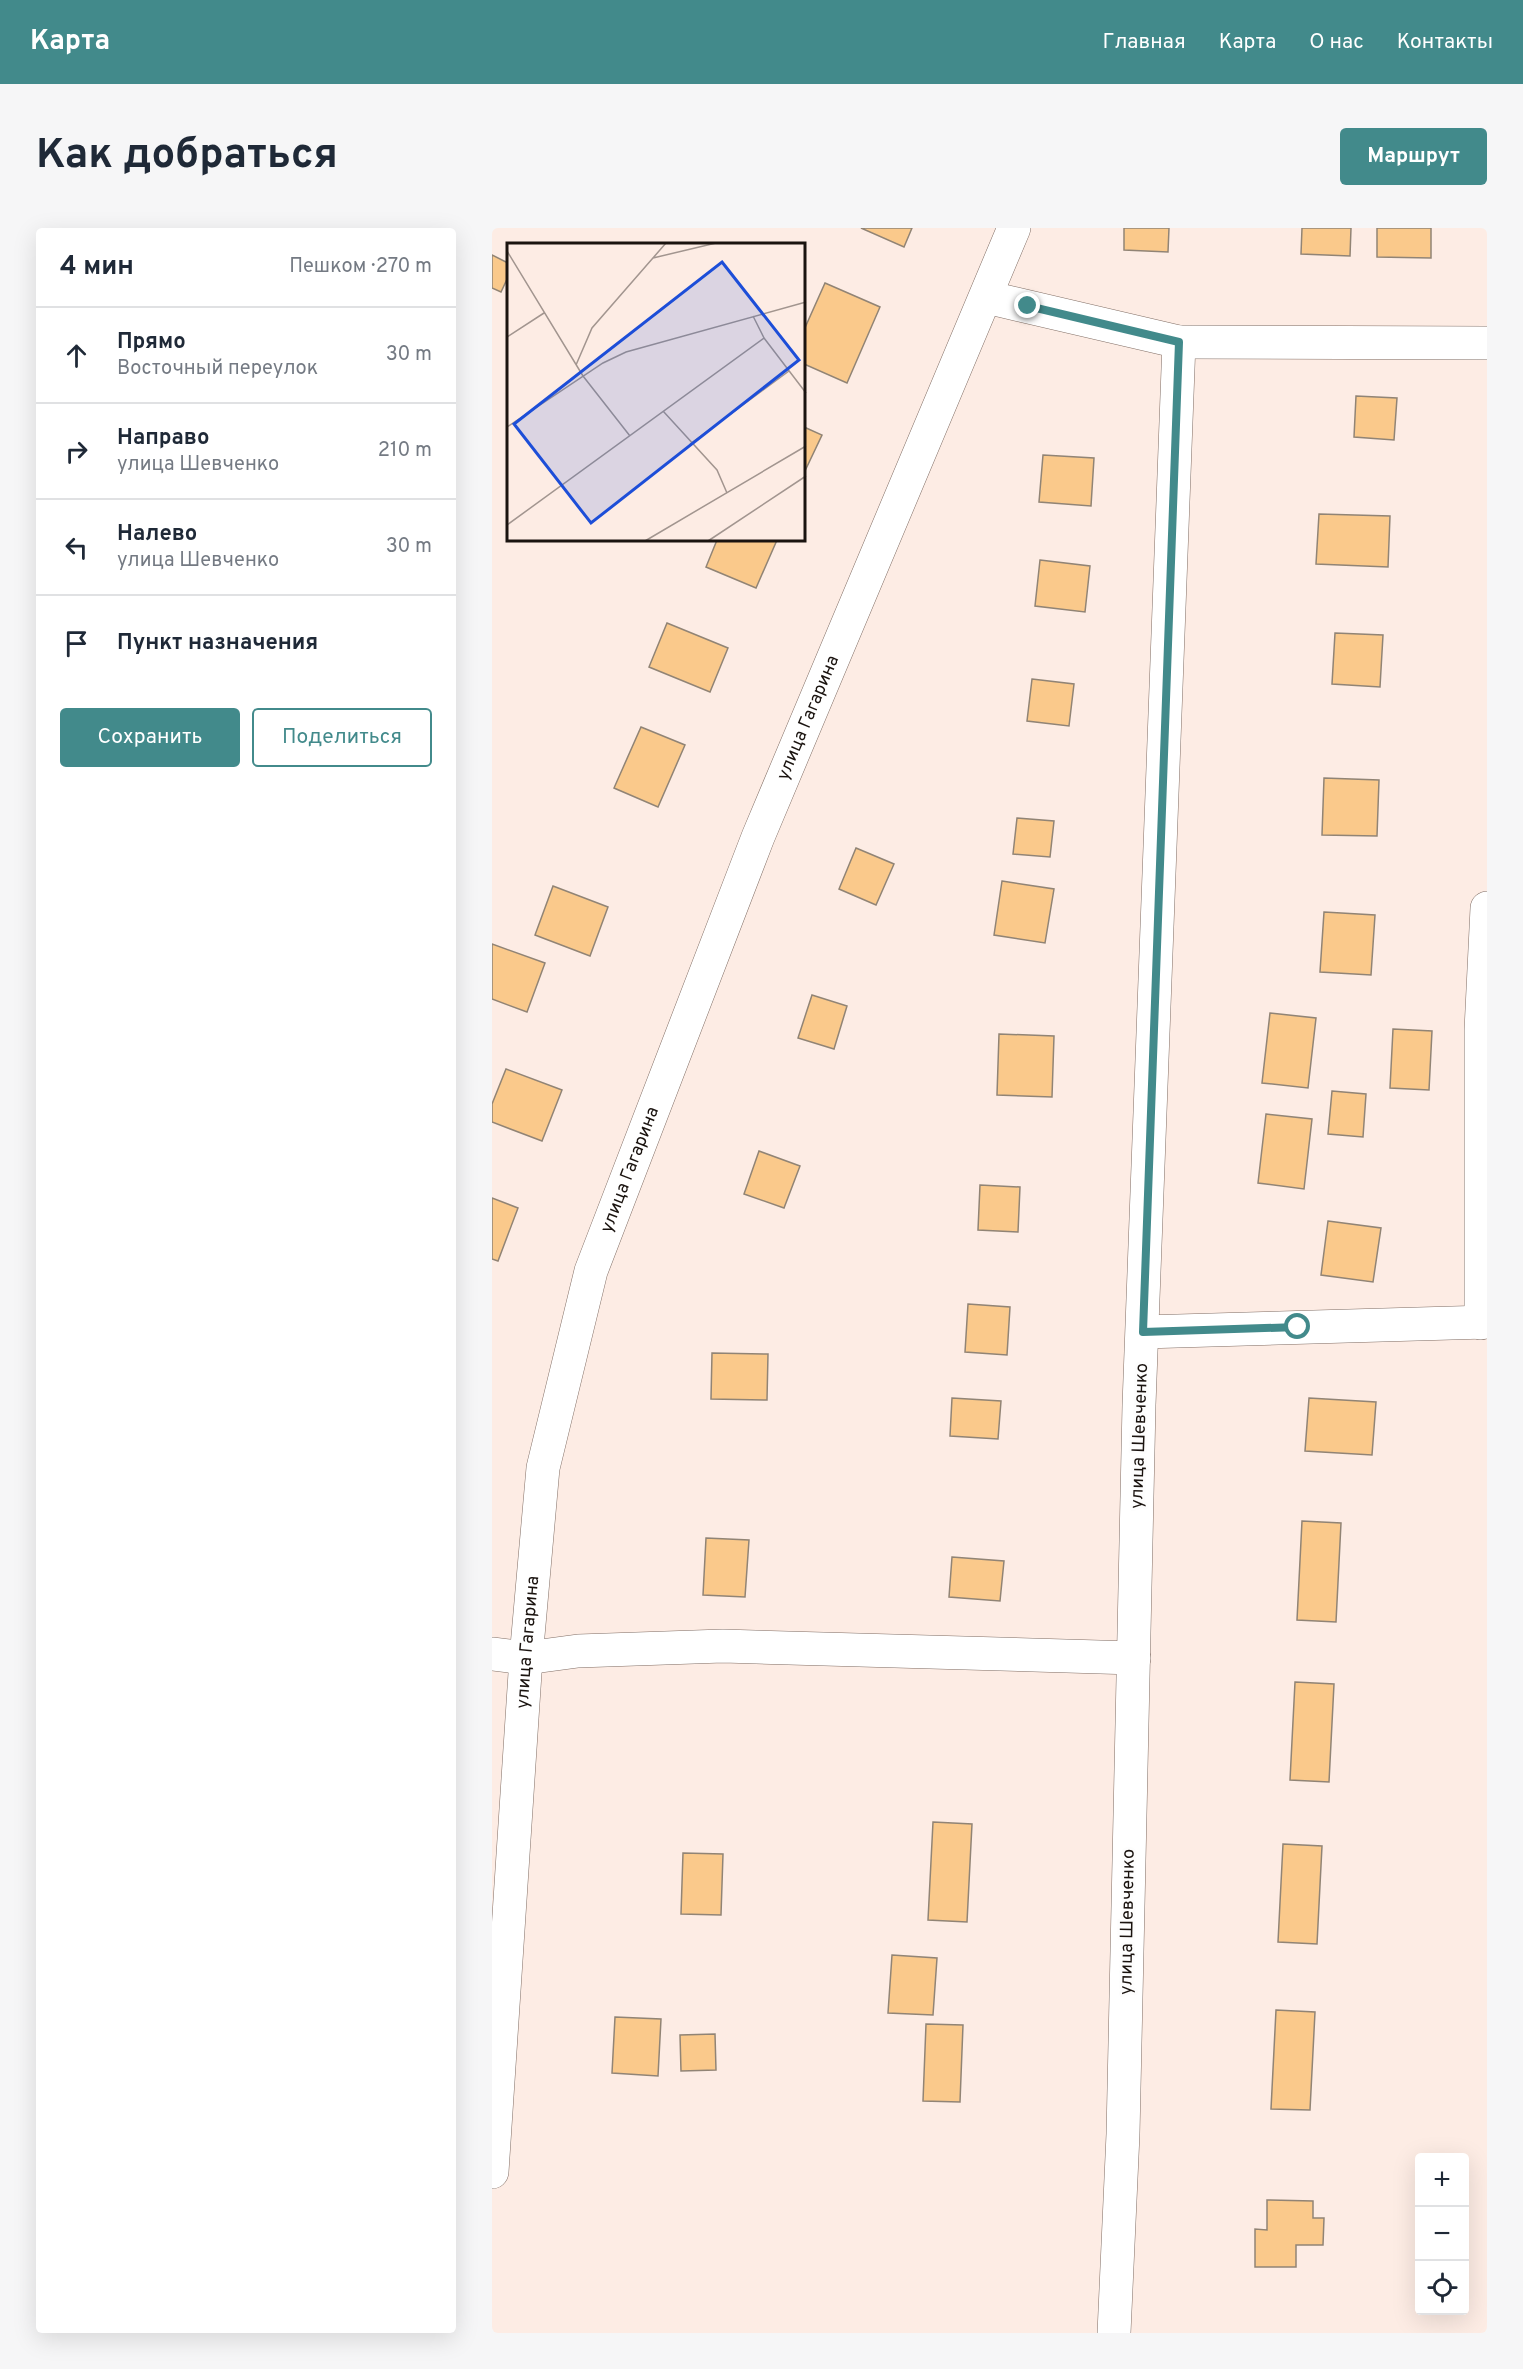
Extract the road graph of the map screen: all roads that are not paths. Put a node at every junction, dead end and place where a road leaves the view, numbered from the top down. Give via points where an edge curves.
1 (1014, 228) edge
2 (986, 297) junction
3 (1179, 342) junction
4 (1487, 343) edge
5 (1487, 908) edge
6 (1484, 1322) edge
7 (1143, 1332) junction
8 (492, 1654) edge
9 (526, 1658) junction
10 (1134, 1658) junction
11 (492, 2172) edge
12 (1114, 2333) edge

1 - 2 street, улица Гагарина
2 - 3 street
2 - 9 street, улица Гагарина via 758,837 591,1271 543,1468
3 - 4 street
3 - 7 street, улица Шевченко
5 - 6 street via 1481,1030
6 - 7 street
7 - 10 street, улица Шевченко
8 - 9 street
9 - 10 street via 578,1651 723,1646
9 - 11 street, улица Гагарина
10 - 12 street, улица Шевченко via 1123,2134

